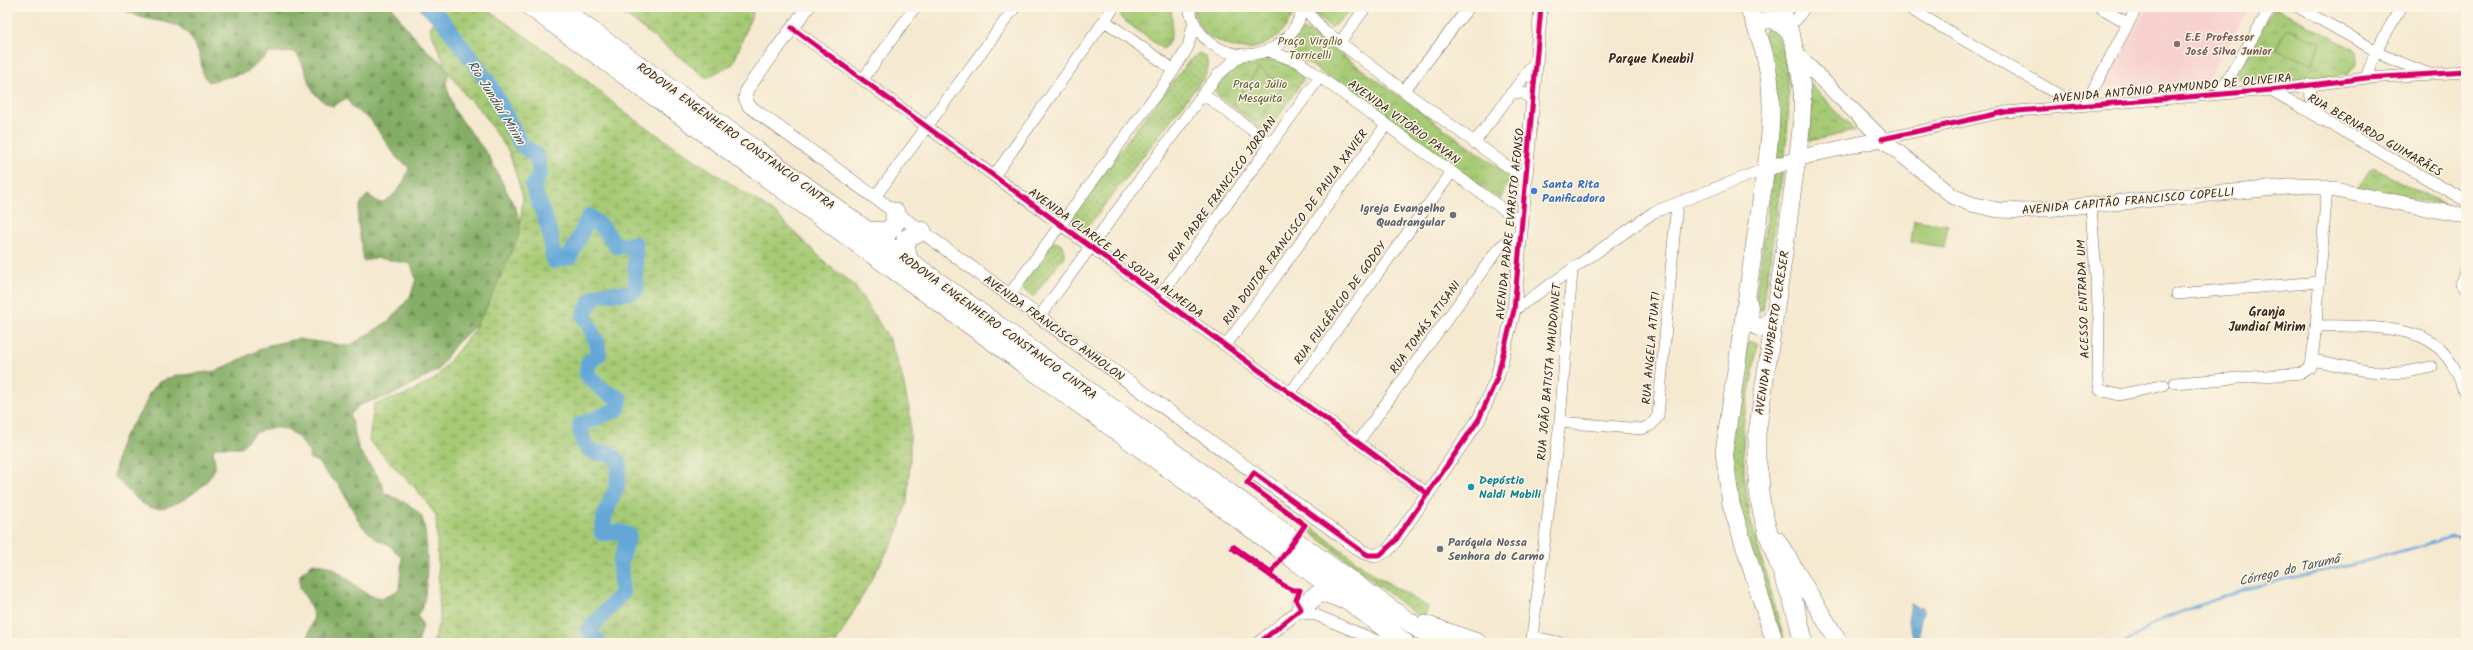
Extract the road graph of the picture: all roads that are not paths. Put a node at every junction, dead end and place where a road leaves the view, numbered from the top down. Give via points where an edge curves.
1 (531, 7) edge
2 (558, 7) edge
3 (808, 7) edge
4 (915, 7) edge
5 (1015, 7) edge
6 (1114, 7) edge
7 (1189, 7) edge
8 (1366, 7) edge
9 (1469, 7) edge
10 (1541, 7) edge
11 (1748, 7) edge
12 (1781, 7) edge
13 (1804, 7) edge
14 (1907, 7) edge
15 (2100, 7) edge
16 (2136, 7) edge
17 (2271, 7) edge
18 (2298, 7) edge
19 (2401, 7) edge
20 (1303, 8) edge
21 (1105, 21) junction
22 (1194, 22) junction
23 (2127, 23) junction
24 (1756, 26) junction
25 (792, 28) junction
26 (1789, 28) junction
27 (1340, 42) junction
28 (1268, 50) junction
29 (2376, 51) junction
30 (1796, 54) junction
31 (1241, 55) junction
32 (1535, 62) junction
33 (1174, 70) junction
34 (2466, 72) edge
35 (2431, 75) junction
36 (1320, 77) junction
37 (2366, 78) junction
38 (863, 79) junction
39 (2310, 84) junction
40 (2271, 90) junction
41 (1404, 91) junction
42 (1511, 93) junction
43 (1203, 94) junction
44 (2219, 94) junction
45 (1532, 100) junction
46 (2081, 106) junction
47 (2321, 119) junction
48 (1386, 125) junction
49 (927, 126) junction
50 (1882, 139) junction
51 (1474, 143) junction
52 (1271, 144) junction
53 (1796, 160) junction
54 (1766, 169) junction
55 (1452, 172) junction
56 (994, 176) junction
57 (1525, 179) junction
58 (2327, 187) junction
59 (875, 197) junction
60 (2466, 202) edge
61 (1677, 203) junction
62 (2091, 206) junction
63 (895, 212) junction
64 (2466, 216) edge
65 (1060, 225) junction
66 (1521, 228) junction
67 (868, 231) junction
68 (922, 231) junction
69 (1091, 247) junction
70 (908, 260) junction
71 (2466, 268) edge
72 (1572, 271) junction
73 (2320, 282) junction
74 (1750, 284) junction
75 (2466, 290) edge
76 (2177, 294) dead end
77 (1009, 295) junction
78 (1159, 297) junction
79 (1777, 307) junction
80 (1514, 310) junction
81 (1039, 317) junction
82 (2316, 326) junction
83 (1226, 345) junction
84 (2313, 360) junction
85 (2432, 367) dead end
86 (1291, 392) junction
87 (2466, 400) edge
88 (1560, 422) junction
89 (1358, 442) junction
90 (1758, 470) junction
91 (1428, 494) junction
92 (1363, 552) joint
93 (1290, 556) junction
94 (1299, 610) junction
95 (1367, 614) junction
96 (1400, 615) junction
97 (1259, 643) edge
98 (1382, 643) edge
99 (1405, 643) edge
100 (1439, 643) edge
101 (1476, 643) edge
102 (1561, 643) edge
103 (1775, 643) edge
104 (1803, 643) edge
105 (1839, 643) edge

1 - 93 highway, RODOVIA ENGENHEIRO CONSTANCIO CINTRA
2 - 67 highway, RODOVIA ENGENHEIRO CONSTANCIO CINTRA
3 - 25 street
4 - 38 street
5 - 49 street
6 - 21 street
7 - 22 street
8 - 27 street
9 - 41 street
10 - 32 street, AVENIDA PADRE EVARISTO AFONSO
11 - 24 main road
12 - 26 main road, AVENIDA HUMBERTO CERESER
13 - 26 street
14 - 46 street
15 - 23 street
16 - 23 street
17 - 44 street
18 - 29 street
19 - 29 street
20 - 27 street, AVENIDA VITÓRIO PAVAN via 1316,23
20 - 28 street via 1291,33 1281,43
21 - 33 street
21 - 56 street
22 - 31 street via 1209,42 1230,53
22 - 33 street via 1188,47
23 - 46 street
24 - 26 main road via 1763,20 1771,20
24 - 54 main road via 1771,80 1771,128
25 - 38 street, AVENIDA CLARICE DE SOUZA ALMEIDA
25 - 59 street, AVENIDA FRANCISCO ANHOLON via 751,82 745,93 746,102 756,112
26 - 30 main road, AVENIDA HUMBERTO CERESER
27 - 41 street, AVENIDA VITÓRIO PAVAN
28 - 31 street
28 - 36 street, AVENIDA VITÓRIO PAVAN via 1299,62
29 - 35 street
29 - 37 street
30 - 50 main road, AVENIDA CAPITÃO FRANCISCO COPELLI
30 - 53 main road, AVENIDA HUMBERTO CERESER via 1802,105
31 - 43 street via 1218,75
32 - 42 street
32 - 45 street, AVENIDA PADRE EVARISTO AFONSO
33 - 65 street
34 - 35 street, AVENIDA ANTÔNIO RAYMUNDO DE OLIVEIRA
35 - 37 street, AVENIDA ANTÔNIO RAYMUNDO DE OLIVEIRA
36 - 48 street, AVENIDA VITÓRIO PAVAN
36 - 52 street, RUA PADRE FRANCISCO JORDAN
37 - 39 street, AVENIDA ANTÔNIO RAYMUNDO DE OLIVEIRA
38 - 49 street, AVENIDA CLARICE DE SOUZA ALMEIDA
39 - 40 street, AVENIDA ANTÔNIO RAYMUNDO DE OLIVEIRA
39 - 47 street via 2311,99
40 - 44 street, AVENIDA ANTÔNIO RAYMUNDO DE OLIVEIRA
40 - 47 street, RUA BERNARDO GUIMARÃES
41 - 51 street, AVENIDA VITÓRIO PAVAN
42 - 45 street via 1524,93
42 - 51 street
43 - 52 street
43 - 69 street
44 - 46 street, AVENIDA ANTÔNIO RAYMUNDO DE OLIVEIRA
45 - 57 street, AVENIDA PADRE EVARISTO AFONSO
46 - 50 street, AVENIDA ANTÔNIO RAYMUNDO DE OLIVEIRA via 2005,112
47 - 60 street, RUA BERNARDO GUIMARÃES
48 - 55 street, AVENIDA VITÓRIO PAVAN
48 - 83 street, RUA DOUTOR FRANCISCO DE PAULA XAVIER
49 - 56 street, AVENIDA CLARICE DE SOUZA ALMEIDA
49 - 59 street
50 - 53 main road, AVENIDA ANTÔNIO RAYMUNDO DE OLIVEIRA
50 - 62 main road, AVENIDA CAPITÃO FRANCISCO COPELLI via 1954,196 1971,204 1998,210 2025,211
51 - 57 street, AVENIDA VITÓRIO PAVAN
52 - 78 street, RUA PADRE FRANCISCO JORDAN
53 - 54 main road, AVENIDA ANTÔNIO RAYMUNDO DE OLIVEIRA
53 - 79 main road, AVENIDA HUMBERTO CERESER
54 - 61 street, AVENIDA ANTÔNIO RAYMUNDO DE OLIVEIRA
54 - 74 main road
55 - 66 street, AVENIDA VITÓRIO PAVAN
55 - 86 street, RUA FULGÊNCIO DE GODOY
56 - 65 street, AVENIDA CLARICE DE SOUZA ALMEIDA
57 - 66 street, AVENIDA PADRE EVARISTO AFONSO
58 - 62 main road, AVENIDA CAPITÃO FRANCISCO COPELLI via 2283,187
58 - 64 main road, AVENIDA CAPITÃO FRANCISCO COPELLI
58 - 73 street
59 - 63 street, AVENIDA FRANCISCO ANHOLON
61 - 72 street, AVENIDA ANTÔNIO RAYMUNDO DE OLIVEIRA via 1654,212
61 - 88 street, RUA ANGELA ATUATI via 1658,416 1651,425 1642,428
62 - 84 street, ACESSO ENTRADA UM via 2099,319 2100,390 2119,395 2170,384 2302,373 2311,367
63 - 67 highway via 895,223 888,232
63 - 68 street, AVENIDA FRANCISCO ANHOLON
65 - 69 street, AVENIDA CLARICE DE SOUZA ALMEIDA
65 - 77 street
66 - 80 street, AVENIDA PADRE EVARISTO AFONSO
66 - 89 street, RUA TOMÁS ATISANI via 1498,249
67 - 70 highway, RODOVIA ENGENHEIRO CONSTANCIO CINTRA
68 - 70 highway via 906,239
68 - 77 street, AVENIDA FRANCISCO ANHOLON
69 - 78 street, AVENIDA CLARICE DE SOUZA ALMEIDA
69 - 81 street
70 - 96 highway, RODOVIA ENGENHEIRO CONSTANCIO CINTRA
71 - 75 street via 2461,284
72 - 80 street, AVENIDA ANTÔNIO RAYMUNDO DE OLIVEIRA
72 - 88 street, RUA JOÃO BATISTA MAUDONNET
73 - 76 street
73 - 82 street
74 - 79 main road via 1749,310 1753,324 1765,327 1770,324
74 - 103 main road via 1734,380 1725,459 1731,504
77 - 81 street, AVENIDA FRANCISCO ANHOLON
78 - 83 street, AVENIDA CLARICE DE SOUZA ALMEIDA
79 - 90 main road, AVENIDA HUMBERTO CERESER via 1757,434
80 - 91 street, AVENIDA PADRE EVARISTO AFONSO via 1489,399 1479,419
81 - 92 street, AVENIDA FRANCISCO ANHOLON
82 - 84 street
82 - 87 street via 2356,325 2427,339 2449,360 2459,378
83 - 86 street, AVENIDA CLARICE DE SOUZA ALMEIDA
84 - 85 street via 2367,371 2401,374
86 - 89 street, AVENIDA CLARICE DE SOUZA ALMEIDA
88 - 102 street, RUA JOÃO BATISTA MAUDONNET via 1532,637
89 - 91 street, AVENIDA CLARICE DE SOUZA ALMEIDA
90 - 104 highway via 1758,498 1764,522 1798,619
90 - 105 main road, AVENIDA HUMBERTO CERESER via 1767,511 1778,543
91 - 92 street, AVENIDA PADRE EVARISTO AFONSO via 1388,550 1375,556
93 - 94 highway via 1304,577 1307,591
93 - 95 highway, RODOVIA ENGENHEIRO CONSTANCIO CINTRA
94 - 95 highway via 1318,592 1325,592
94 - 97 street
94 - 98 street
95 - 99 highway, RODOVIA ENGENHEIRO CONSTANCIO CINTRA
96 - 100 highway, RODOVIA ENGENHEIRO CONSTANCIO CINTRA
96 - 101 highway

